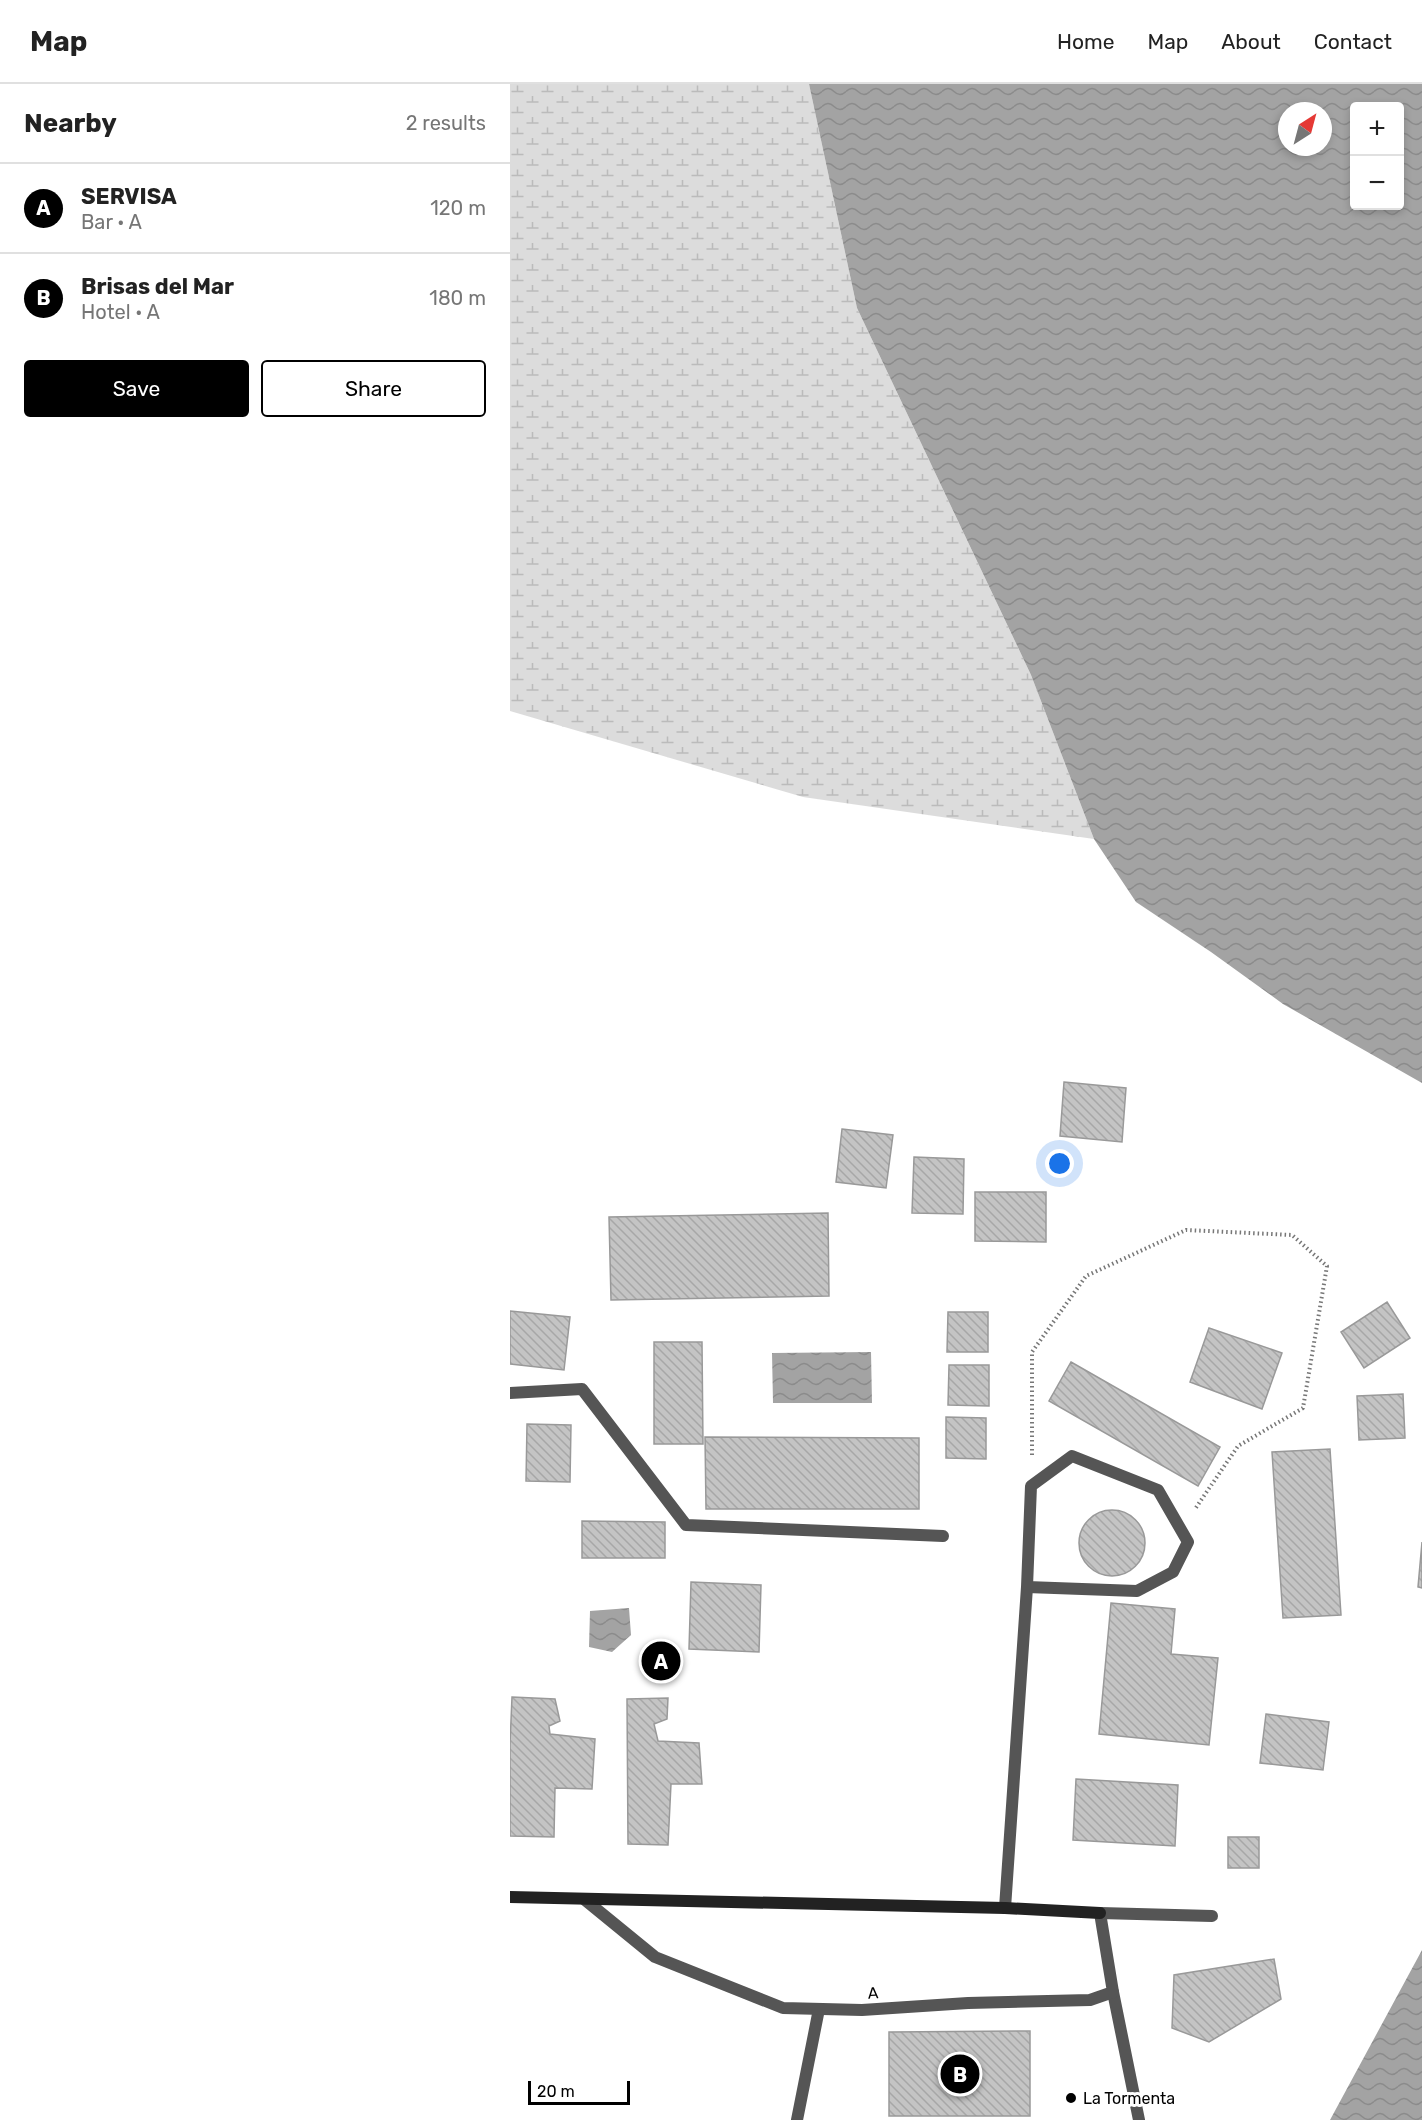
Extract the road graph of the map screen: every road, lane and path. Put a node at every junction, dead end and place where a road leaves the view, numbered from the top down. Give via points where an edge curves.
1 (510, 1393) edge
2 (1031, 1486) junction
3 (1181, 1530) junction
4 (943, 1536) dead end
5 (1027, 1587) junction
6 (510, 1897) edge
7 (584, 1899) junction
8 (1005, 1908) junction
9 (1100, 1913) junction
10 (1212, 1916) dead end
11 (1113, 1992) junction
12 (819, 2009) junction
13 (797, 2120) edge
14 (1139, 2120) edge

1 - 4 street via 582,1389 686,1525
2 - 3 street via 1072,1456 1158,1490
2 - 3 path via 1032,1352 1086,1276 1186,1230 1292,1235 1327,1266 1303,1408 1238,1446
2 - 5 street
3 - 5 street via 1188,1542 1173,1572 1137,1591
5 - 8 street
6 - 7 main road
7 - 8 main road
7 - 12 street, A via 656,1958 783,2008
8 - 9 main road
9 - 10 street
9 - 11 street
11 - 12 street, A via 1090,2000
11 - 14 street
12 - 13 street

